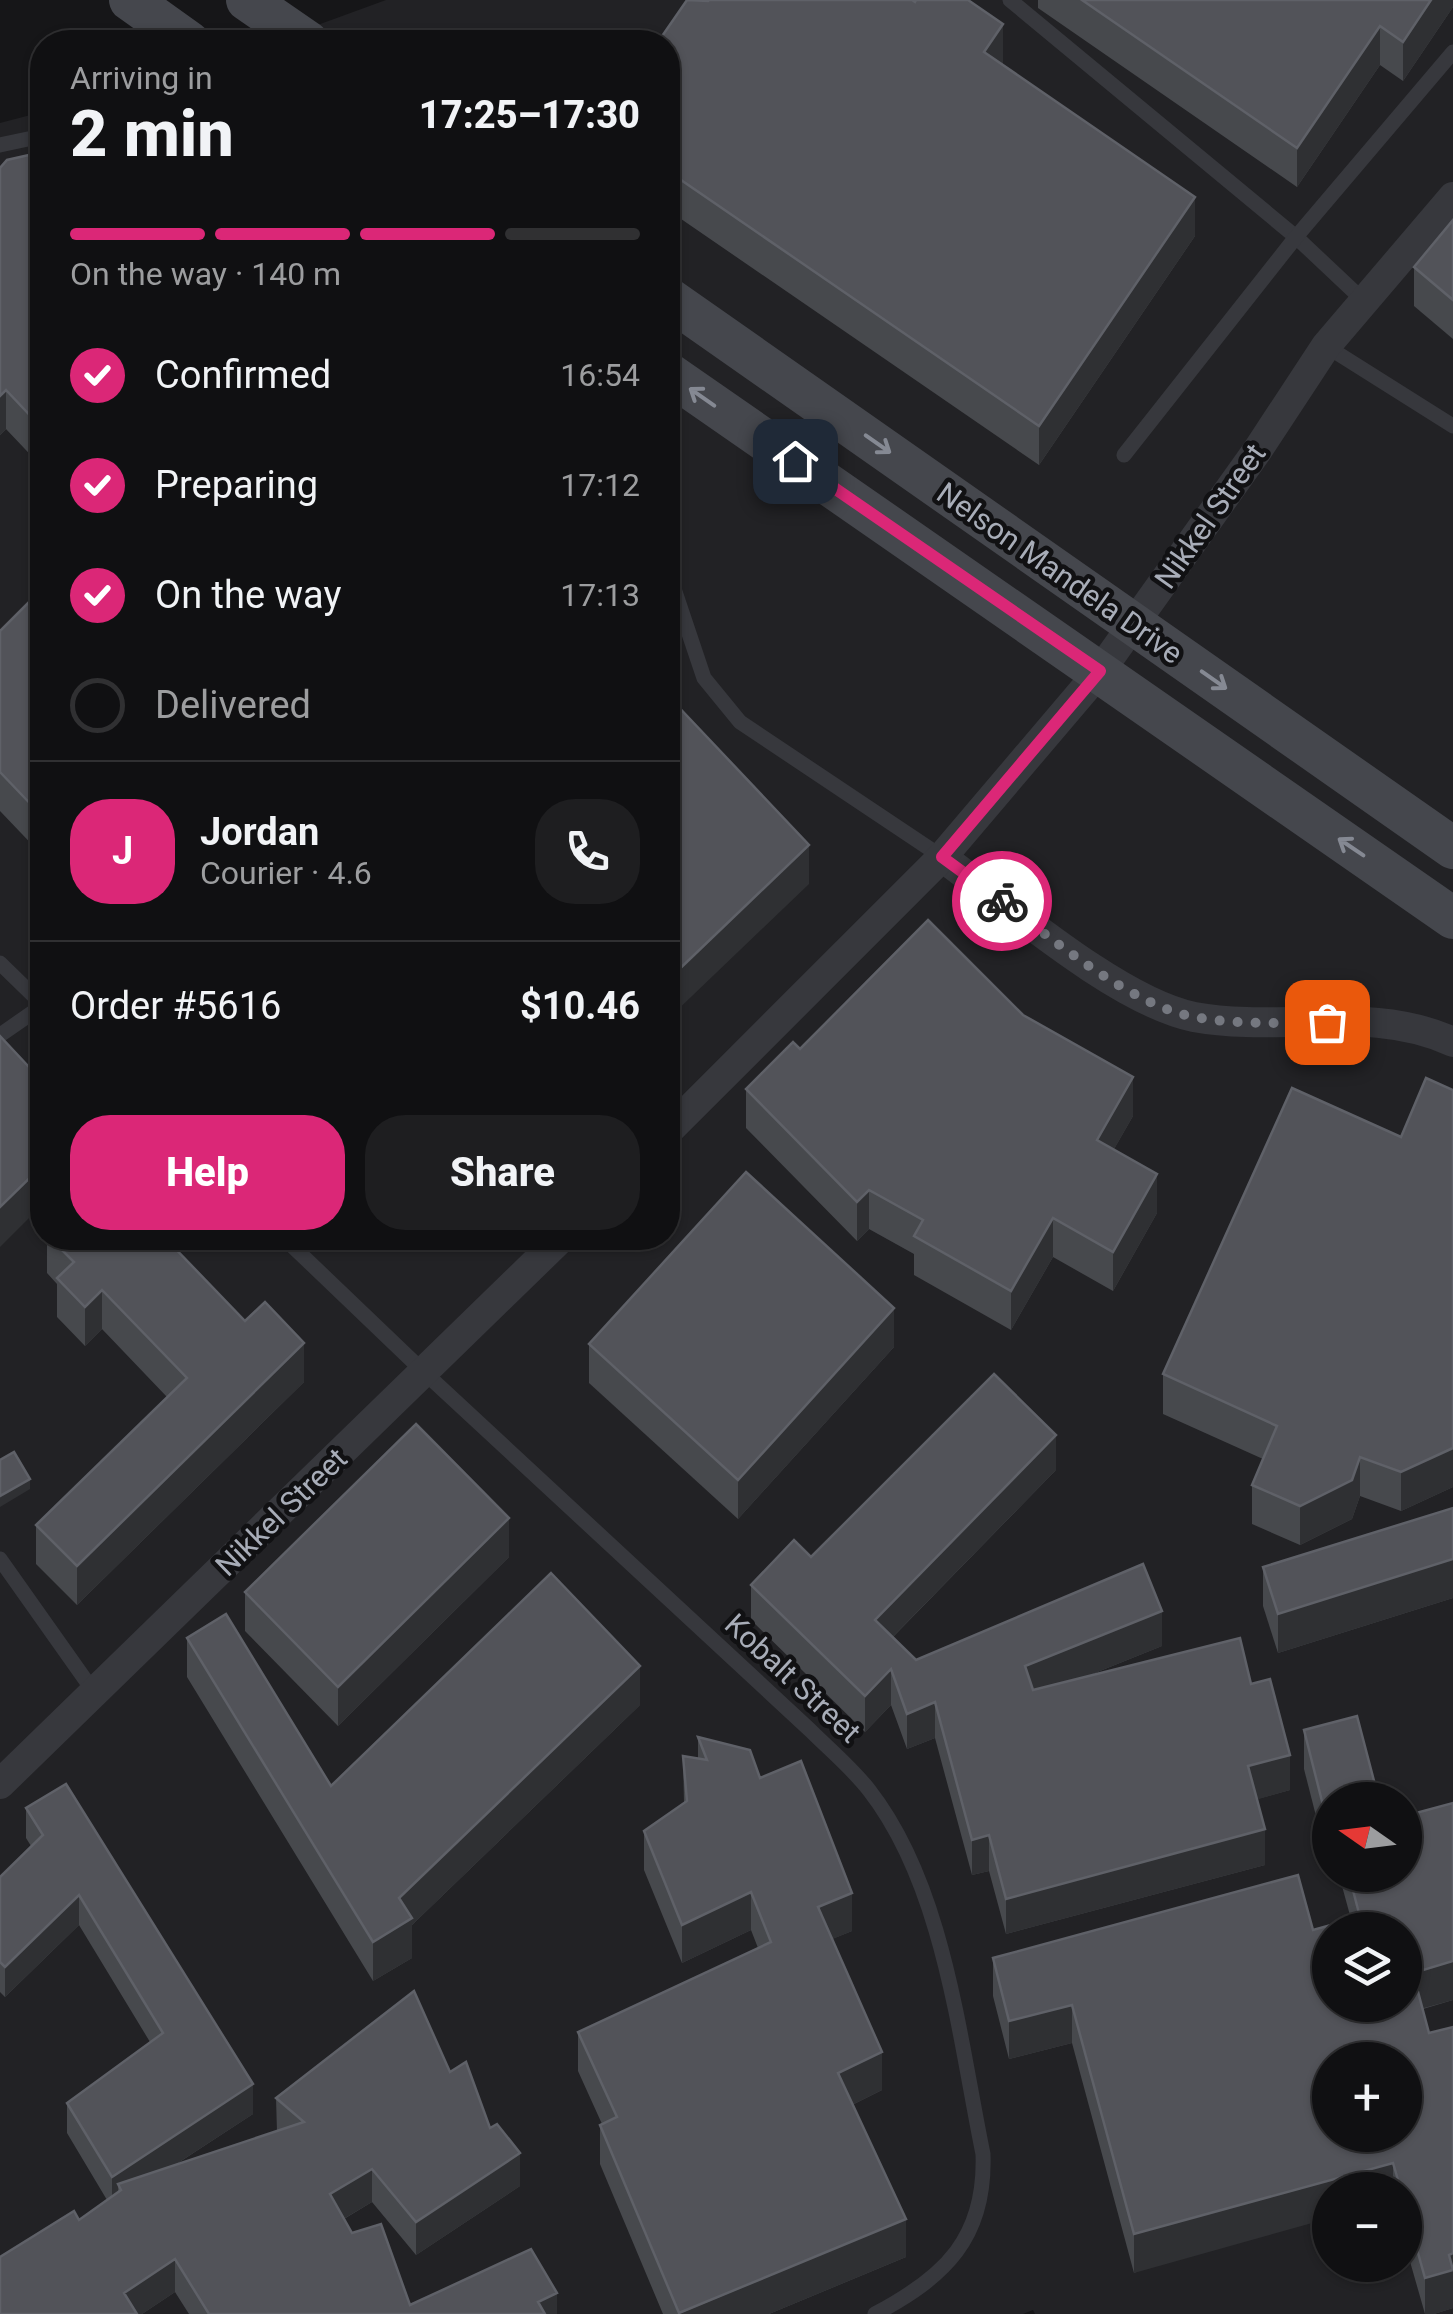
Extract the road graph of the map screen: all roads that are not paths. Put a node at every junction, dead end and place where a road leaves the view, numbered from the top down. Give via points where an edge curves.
1 (130, 0) edge
2 (247, 0) edge
3 (1010, 0) edge
4 (173, 30) edge
5 (291, 30) edge
6 (1453, 52) edge
7 (30, 139) edge
8 (0, 145) edge
9 (1453, 196) edge
10 (1296, 237) junction
11 (1364, 301) junction
12 (680, 306) edge
13 (1326, 346) junction
14 (680, 381) edge
15 (1453, 426) edge
16 (1124, 455) dead end
17 (680, 607) edge
18 (1134, 624) junction
19 (1100, 671) junction
20 (1453, 848) edge
21 (942, 857) junction
22 (1453, 918) edge
23 (0, 964) edge
24 (30, 993) edge
25 (30, 1014) edge
26 (0, 1035) edge
27 (1453, 1042) edge
28 (680, 1119) edge
29 (296, 1250) edge
30 (549, 1250) edge
31 (424, 1374) junction
32 (0, 1559) edge
33 (94, 1692) junction
34 (0, 1784) edge
35 (875, 2314) edge

1 - 4 main road
2 - 5 main road
3 - 10 lane
6 - 10 lane
7 - 8 lane
9 - 11 street, Nikkel Street
10 - 11 lane
10 - 16 lane
11 - 13 street, Nikkel Street
12 -> 18 main road, Nelson Mandela Drive
13 - 15 lane
13 - 18 street, Nikkel Street
19 -> 14 main road, Nelson Mandela Drive
17 - 21 lane via 704,678 740,722
18 - 19 street, Nikkel Street
18 -> 20 main road, Nelson Mandela Drive
19 - 21 street, Nikkel Street
22 -> 19 main road, Nelson Mandela Drive
21 - 27 street via 1059,944 1162,1007 1240,1022 1380,1022
21 - 28 street, Nikkel Street
23 - 24 lane
25 - 26 lane
29 - 31 lane, Kobalt Street
30 - 31 street, Nikkel Street
31 - 33 street, Nikkel Street
31 - 35 lane, Kobalt Street via 846,1766 869,1790 914,1868 937,1932 984,2186 954,2258 921,2289
32 - 33 lane
33 - 34 street, Nikkel Street

